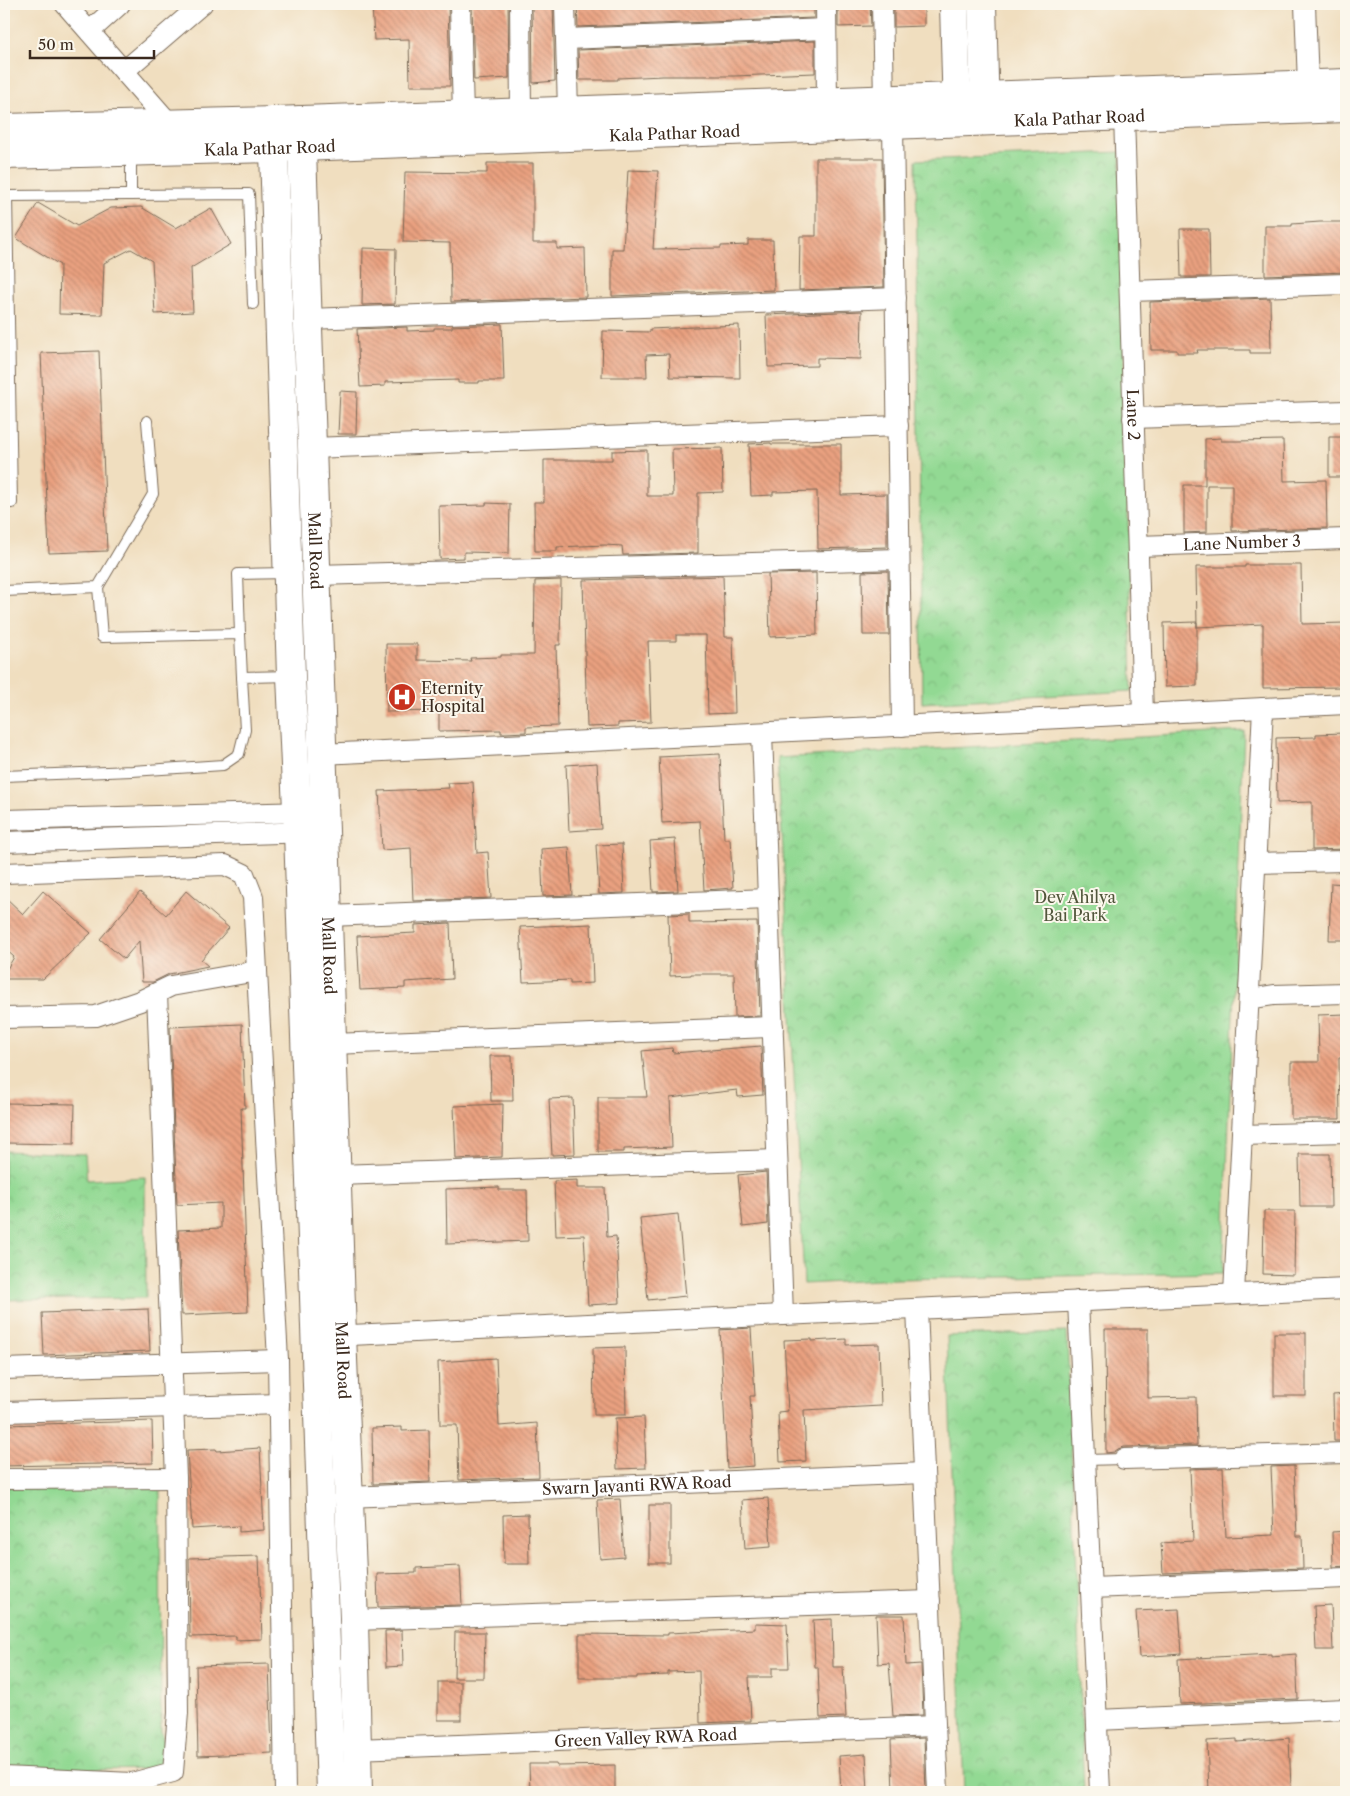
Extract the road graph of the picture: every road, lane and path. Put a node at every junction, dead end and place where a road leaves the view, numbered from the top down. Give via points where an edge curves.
1 (65, 4) edge
2 (120, 4) edge
3 (202, 4) edge
4 (460, 4) edge
5 (520, 4) edge
6 (565, 4) edge
7 (826, 4) edge
8 (882, 4) edge
9 (954, 4) edge
10 (982, 4) edge
11 (1305, 4) edge
12 (826, 29) junction
13 (90, 31) junction
14 (566, 39) junction
15 (124, 71) junction
16 (1346, 83) edge
17 (1308, 84) junction
18 (884, 100) junction
19 (827, 102) junction
20 (1346, 108) edge
21 (985, 109) junction
22 (957, 110) junction
23 (568, 111) junction
24 (521, 112) junction
25 (462, 114) junction
26 (1124, 116) junction
27 (301, 120) junction
28 (273, 121) junction
29 (170, 124) junction
30 (893, 125) junction
31 (4, 128) edge
32 (302, 146) junction
33 (274, 148) junction
34 (131, 152) junction
35 (4, 155) edge
36 (131, 195) junction
37 (1346, 284) edge
38 (1130, 290) junction
39 (896, 298) junction
40 (253, 304) dead end
41 (308, 318) junction
42 (1346, 411) edge
43 (1134, 418) junction
44 (147, 421) dead end
45 (898, 426) junction
46 (312, 448) junction
47 (4, 503) edge
48 (1346, 539) edge
49 (1138, 546) junction
50 (899, 559) junction
51 (288, 573) junction
52 (316, 575) junction
53 (98, 587) junction
54 (4, 591) edge
55 (240, 634) junction
56 (291, 676) junction
57 (242, 677) junction
58 (1346, 704) edge
59 (1263, 708) junction
60 (1143, 714) junction
61 (902, 726) junction
62 (762, 733) junction
63 (322, 754) junction
64 (4, 776) edge
65 (4, 820) edge
66 (298, 822) junction
67 (325, 822) junction
68 (109, 838) junction
69 (4, 842) edge
70 (1346, 861) edge
71 (1255, 863) junction
72 (110, 869) junction
73 (4, 874) edge
74 (768, 899) junction
75 (328, 916) junction
76 (257, 971) junction
77 (157, 992) junction
78 (1346, 994) edge
79 (1249, 999) junction
80 (4, 1018) edge
81 (773, 1027) junction
82 (332, 1044) junction
83 (1346, 1132) edge
84 (1242, 1135) junction
85 (777, 1160) junction
86 (337, 1175) junction
87 (1346, 1289) edge
88 (1234, 1294) junction
89 (1078, 1301) junction
90 (917, 1309) junction
91 (783, 1315) junction
92 (342, 1335) junction
93 (315, 1336) junction
94 (278, 1360) junction
95 (171, 1363) junction
96 (4, 1369) edge
97 (279, 1404) junction
98 (173, 1408) junction
99 (4, 1412) edge
100 (1346, 1453) edge
101 (1124, 1459) joint
102 (1085, 1460) junction
103 (924, 1473) junction
104 (176, 1478) junction
105 (4, 1479) edge
106 (348, 1497) junction
107 (1346, 1578) edge
108 (1091, 1588) junction
109 (930, 1601) junction
110 (354, 1620) junction
111 (1346, 1709) edge
112 (1097, 1720) junction
113 (935, 1726) junction
114 (356, 1749) junction
115 (4, 1777) edge
116 (285, 1792) edge
117 (331, 1792) edge
118 (358, 1792) edge
119 (938, 1792) edge
120 (1100, 1792) edge

1 - 13 street
2 - 13 street
3 - 15 street
4 - 25 street
5 - 24 street
6 - 14 street
7 - 12 street
8 - 18 street
9 - 22 street
10 - 21 street
11 - 17 street
12 - 14 street
12 - 19 street
13 - 15 street
14 - 23 street
15 - 29 street
16 - 17 street, Kala Pathar Road
17 - 21 street, Kala Pathar Road
18 - 19 street, Kala Pathar Road
18 - 22 street, Kala Pathar Road
19 - 23 street, Kala Pathar Road
20 - 26 street, Kala Pathar Road
21 - 22 street, Kala Pathar Road
21 - 26 street, Kala Pathar Road
22 - 30 street, Kala Pathar Road
23 - 24 street, Kala Pathar Road
24 - 25 street, Kala Pathar Road
25 - 27 street, Kala Pathar Road
26 - 38 street, Lane 2
27 - 28 street, Kala Pathar Road
27 - 32 street, Mall Road
28 - 29 street, Kala Pathar Road
28 - 33 street, Mall Road
29 - 31 street, Kala Pathar Road
30 - 32 street, Kala Pathar Road
30 - 39 street
32 - 33 street, Kala Pathar Road
32 - 41 street, Mall Road
33 - 34 street, Kala Pathar Road
33 - 51 street, Mall Road
34 - 35 street, Kala Pathar Road
34 - 36 lane
36 - 40 lane via 249,194
36 - 47 lane via 7,196 12,502
37 - 38 street
38 - 43 street, Lane 2
39 - 41 street
39 - 45 street
41 - 46 street, Mall Road
42 - 43 street
43 - 49 street, Lane 2
44 - 53 lane via 153,494
45 - 46 street
45 - 50 street
46 - 52 street, Mall Road
48 - 49 street, Lane Number 3
49 - 60 street, Lane 2
50 - 52 street
50 - 61 street
51 - 55 lane via 238,574
51 - 56 street, Mall Road
52 - 63 street, Mall Road
53 - 54 lane
53 - 55 lane via 102,637
55 - 57 lane
56 - 57 lane
56 - 66 street, Mall Road
57 - 64 lane via 245,730 240,754 223,765
58 - 59 street
59 - 60 street
59 - 71 street
60 - 61 street
61 - 62 street
62 - 63 street
62 - 74 street
63 - 67 street, Mall Road
65 - 66 street
66 - 67 street
66 - 68 street
66 - 93 street, Mall Road
67 - 75 street, Mall Road
68 - 69 street
68 - 72 street
70 - 71 street
71 - 79 street
72 - 73 street
72 - 76 street via 225,865 244,874 253,897
74 - 75 street
74 - 81 street
75 - 82 street, Mall Road
76 - 77 street via 191,981
76 - 94 street
77 - 80 street via 96,1016
77 - 95 street
78 - 79 street via 1274,995
79 - 84 street
81 - 82 street
81 - 85 street
82 - 86 street, Mall Road
83 - 84 street
84 - 88 street
85 - 86 street
85 - 91 street
86 - 92 street, Mall Road
87 - 88 street
88 - 89 street
89 - 90 street
89 - 102 street
90 - 91 street
90 - 103 street
91 - 92 street
92 - 93 street
92 - 106 street, Mall Road
93 - 117 street, Mall Road
94 - 95 street
94 - 97 street
95 - 96 street
95 - 98 street
97 - 98 street
97 - 116 street
98 - 99 street
98 - 104 street
100 - 101 street
101 - 102 lane
102 - 108 street
103 - 106 street, Swarn Jayanti RWA Road
103 - 109 street
104 - 105 street
104 - 115 street via 178,1713 173,1772 132,1783
106 - 110 street, Mall Road
107 - 108 street
108 - 112 street
109 - 110 street
109 - 113 street
110 - 114 street, Mall Road
111 - 112 street
112 - 120 street
113 - 114 street, Green Valley RWA Road
113 - 119 street
114 - 118 street, Mall Road

